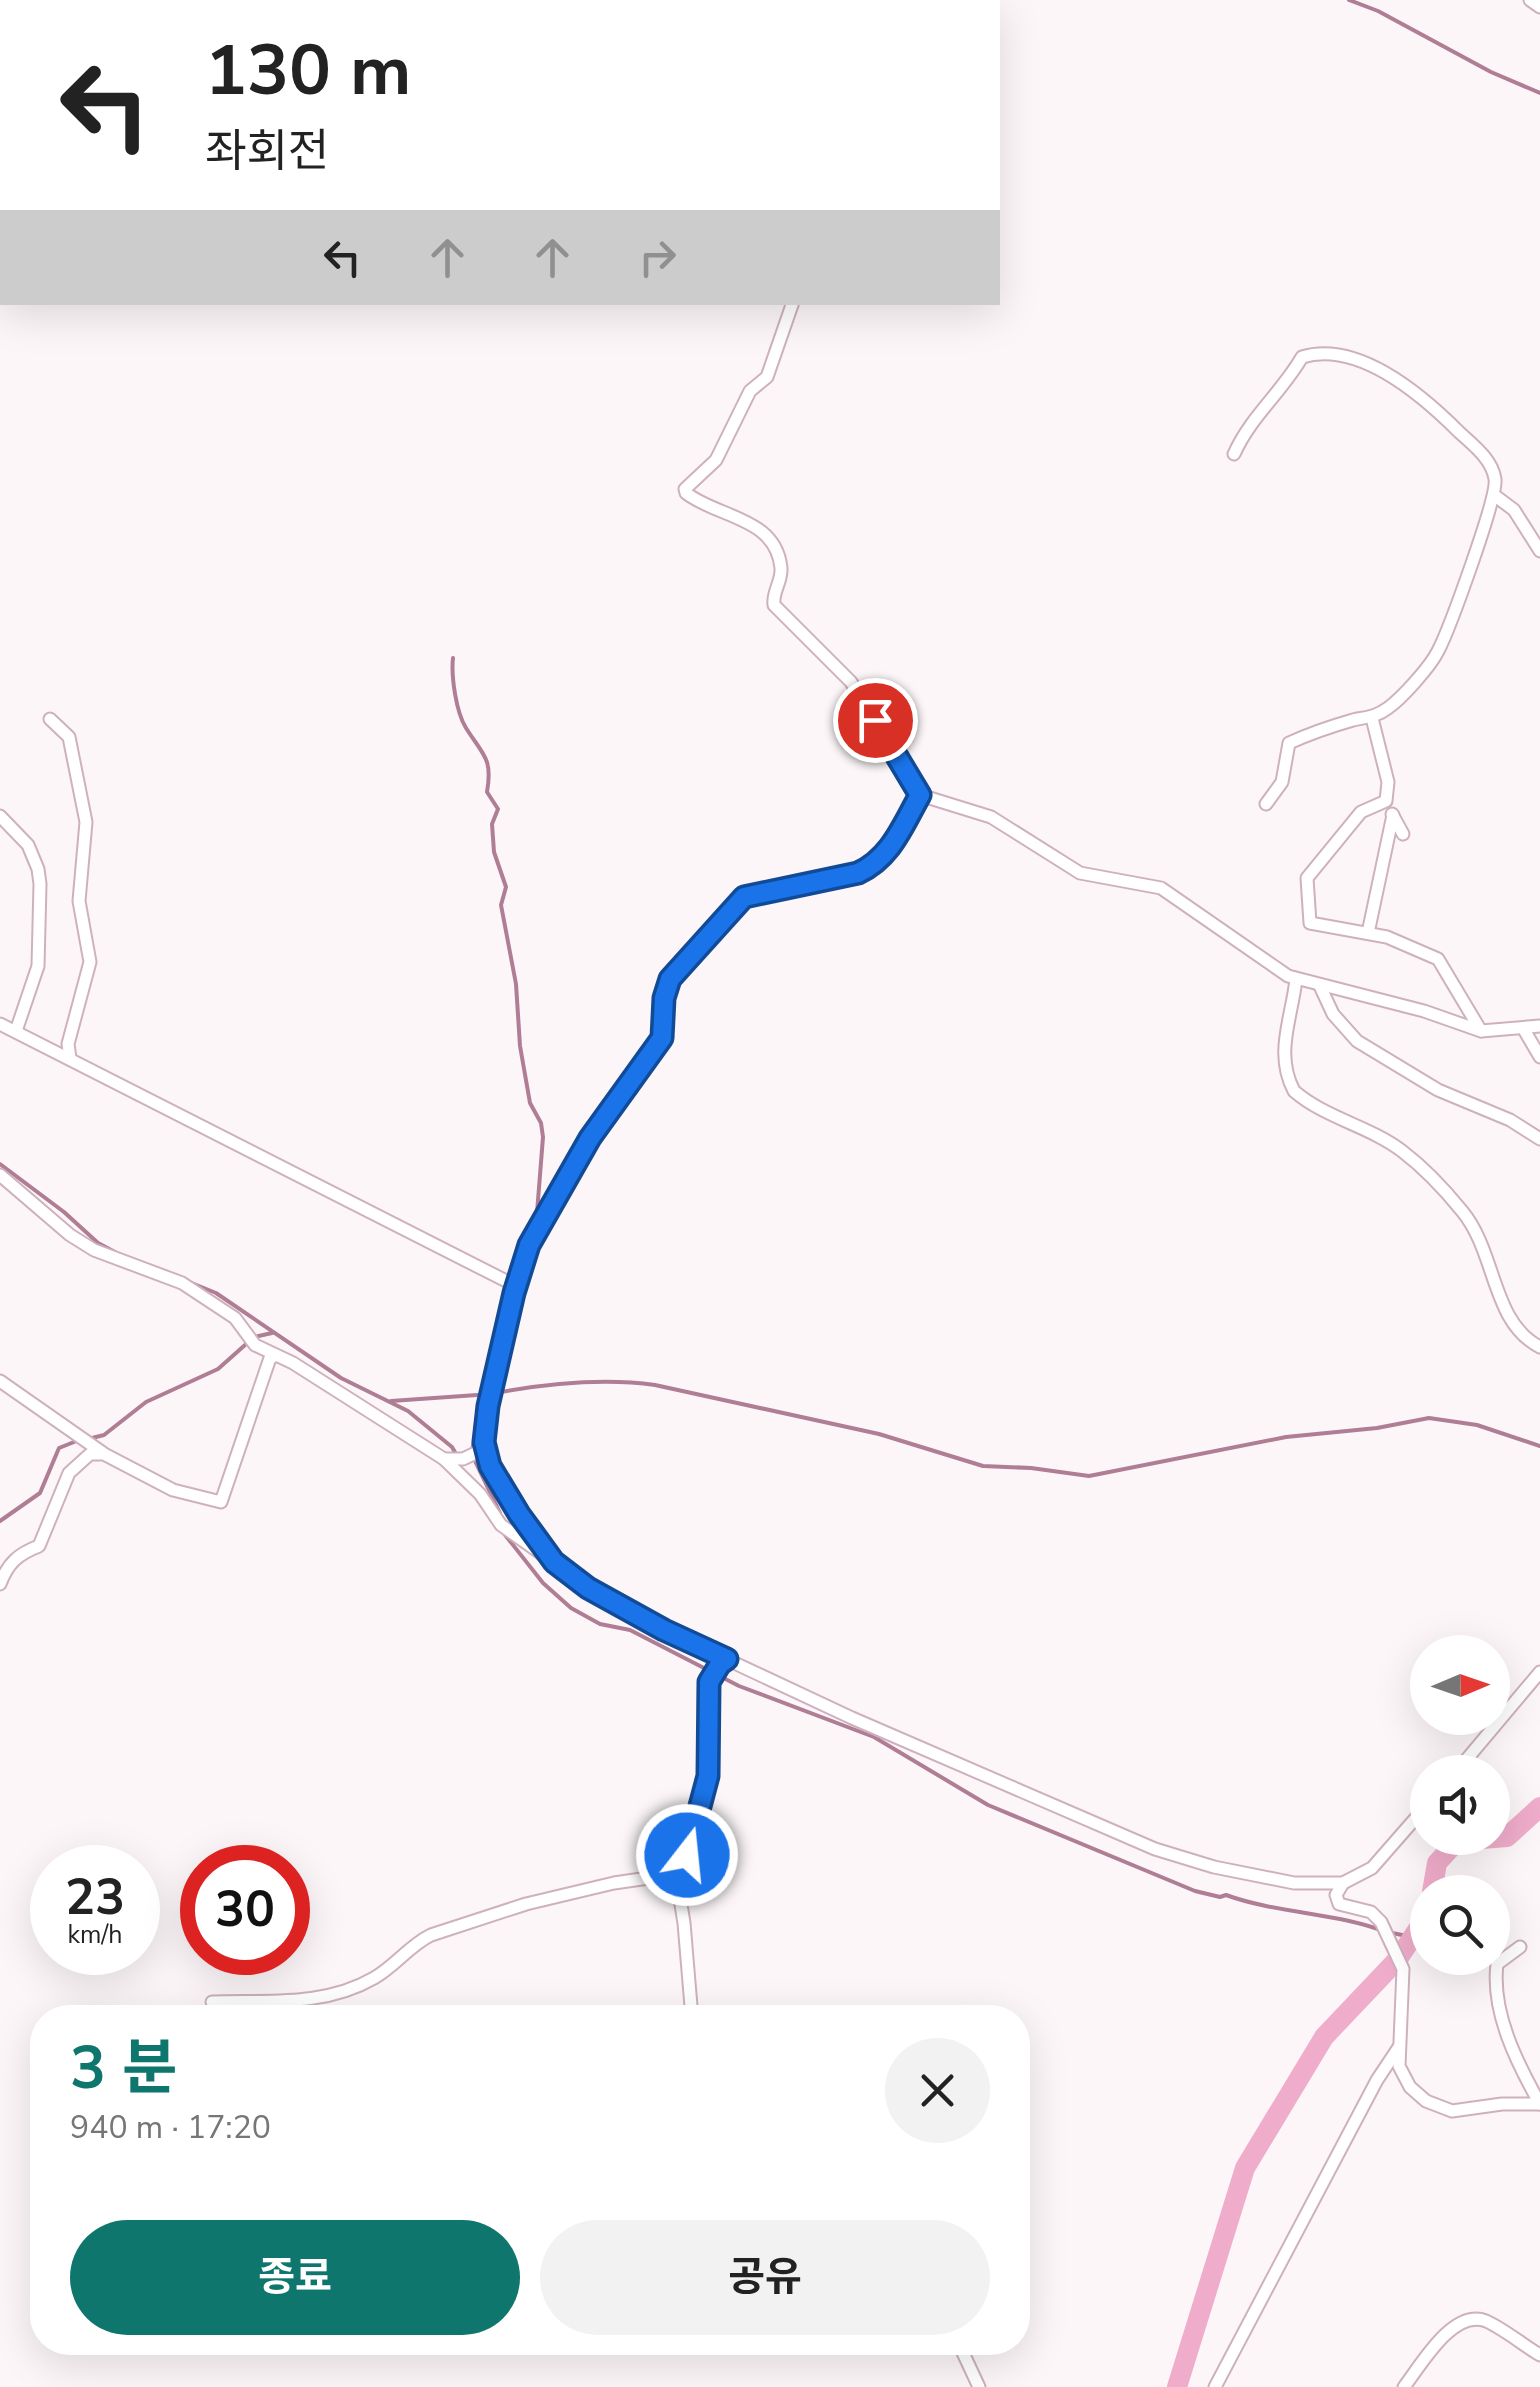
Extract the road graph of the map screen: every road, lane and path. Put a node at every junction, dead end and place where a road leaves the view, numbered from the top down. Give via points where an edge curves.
1 (1530, 0) edge
2 (1540, 7) edge
3 (792, 305) edge
4 (1234, 454) dead end
5 (1494, 495) junction
6 (1540, 551) edge
7 (1372, 718) junction
8 (50, 720) dead end
9 (920, 795) junction
10 (1386, 801) junction
11 (1266, 804) dead end
12 (1393, 814) junction
13 (0, 816) edge
14 (1404, 834) dead end
15 (1368, 933) junction
16 (1296, 979) junction
17 (1320, 986) junction
18 (0, 1024) edge
19 (1540, 1026) edge
20 (1523, 1028) junction
21 (1481, 1030) junction
22 (16, 1031) junction
23 (1540, 1057) edge
24 (70, 1058) junction
25 (1540, 1139) edge
26 (0, 1175) edge
27 (516, 1286) junction
28 (1540, 1347) edge
29 (275, 1356) junction
30 (0, 1381) edge
31 (484, 1449) junction
32 (104, 1454) junction
33 (444, 1459) junction
34 (554, 1562) junction
35 (0, 1584) edge
36 (727, 1659) junction
37 (1540, 1672) edge
38 (1470, 1755) edge
39 (1410, 1825) edge
40 (676, 1874) junction
41 (1343, 1883) junction
42 (1520, 1946) dead end
43 (212, 2002) dead end
44 (691, 2005) edge
45 (1399, 2047) junction
46 (1540, 2104) edge
47 (964, 2355) edge
48 (1540, 2356) edge
49 (980, 2387) edge
50 (1216, 2387) edge
51 (1404, 2387) edge

1 - 2 street
3 - 9 street via 767,377 750,391 716,460 686,493 772,540 781,570 774,606 851,682
4 - 5 street via 1258,411 1302,357 1326,353 1410,386 1490,464
5 - 6 street via 1514,510
5 - 7 street via 1438,652 1398,700
7 - 10 street via 1388,782
7 - 11 street via 1289,744 1282,782
8 - 24 street via 72,746 86,822 79,902 90,962
9 - 16 street via 991,817 1080,873 1161,888
9 - 27 street via 872,867 744,897 670,979 662,1038 559,1189
10 - 12 street
10 - 15 street via 1362,812 1308,878 1310,923
12 - 14 street
12 - 15 street
13 - 22 street via 28,845 40,884 38,966
15 - 21 street via 1438,959
16 - 17 street
16 - 28 street via 1284,1046 1294,1091 1402,1150 1444,1191 1473,1225 1509,1320
17 - 21 street
17 - 25 street via 1357,1041
18 - 22 street
19 - 20 street
20 - 21 street
20 - 23 street
22 - 24 street
24 - 27 street
26 - 29 street via 70,1235 182,1283 235,1318 255,1345
27 - 31 street
29 - 32 street via 222,1502 173,1490
29 - 33 street
30 - 32 street
31 - 33 street via 463,1460
31 - 34 street via 504,1492
32 - 35 street via 90,1454 68,1474 45,1538 20,1553
33 - 34 street via 502,1525
34 - 36 street via 598,1594
36 - 40 street via 709,1682 708,1776
36 - 41 street via 1155,1849 1294,1883
37 - 38 street
39 - 41 street via 1372,1868
40 - 43 street via 557,1896 431,1935 378,1976 318,1999
40 - 44 street
41 - 45 street via 1338,1904 1381,1922 1402,1970
42 - 46 street via 1496,1964 1498,1999 1521,2071
45 - 46 street via 1403,2078 1443,2109
45 - 50 street
47 - 49 street
48 - 51 street via 1472,2319 1454,2326

